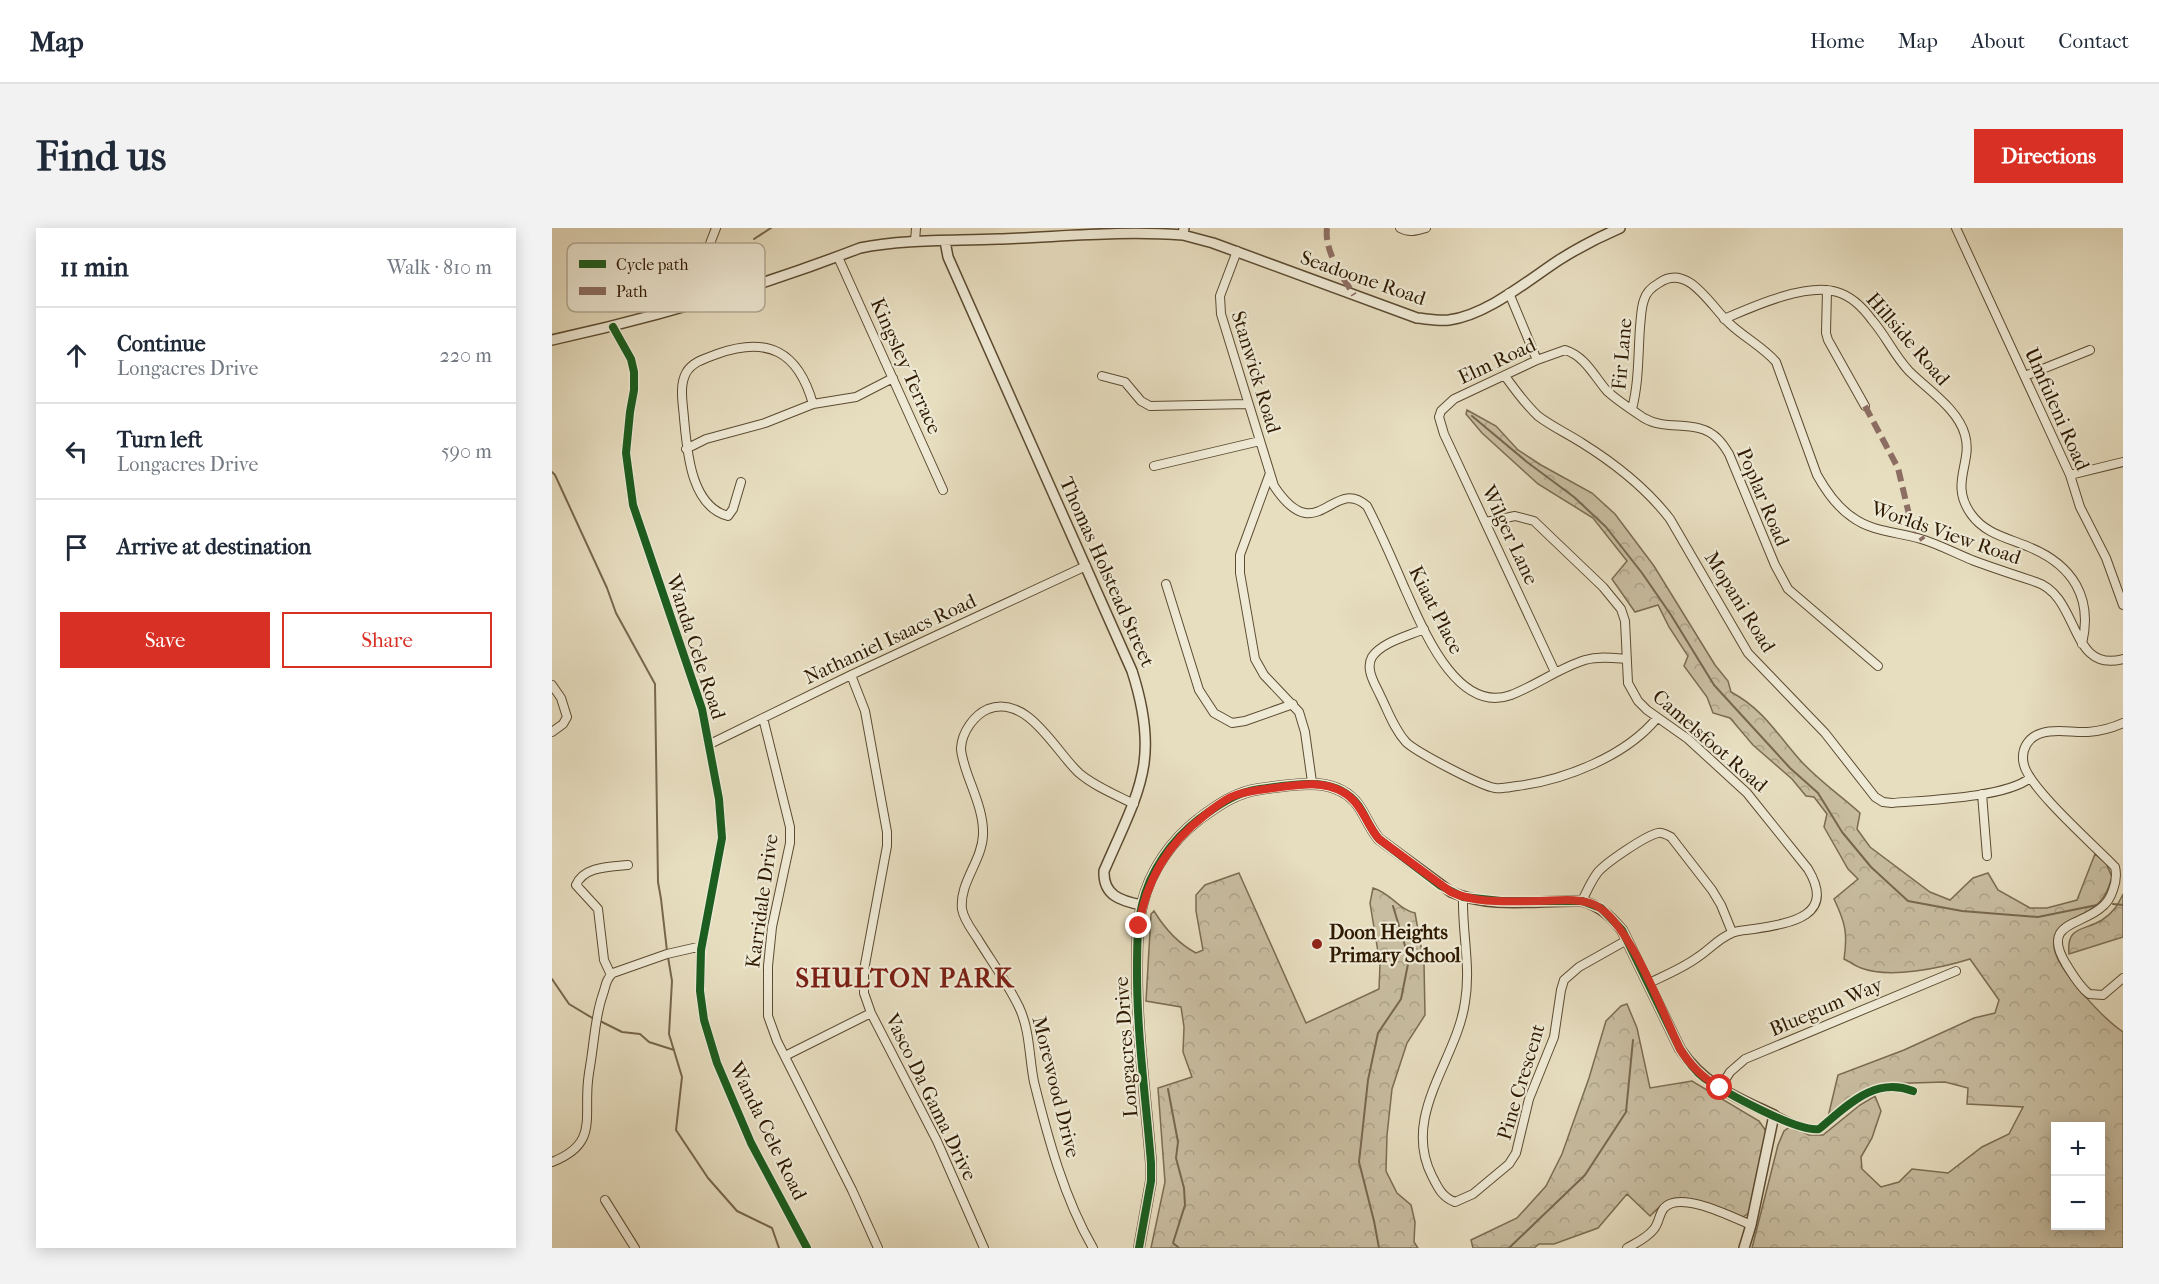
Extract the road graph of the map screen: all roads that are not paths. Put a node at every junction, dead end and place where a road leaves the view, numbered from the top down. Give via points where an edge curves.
1 (716, 228) edge
2 (916, 228) edge
3 (1145, 228) edge
4 (1400, 228) edge
5 (1426, 228) edge
6 (1620, 228) edge
7 (1956, 228) edge
8 (1183, 231) edge
9 (1131, 233) junction
10 (915, 242) junction
11 (945, 242) junction
12 (710, 243) edge
13 (1237, 251) junction
14 (838, 257) junction
15 (765, 283) edge
16 (1827, 290) junction
17 (1509, 293) junction
18 (667, 312) edge
19 (1724, 319) junction
20 (613, 327) junction
21 (552, 340) edge
22 (2090, 350) dead end
23 (1572, 352) joint
24 (1537, 360) junction
25 (1102, 376) dead end
26 (1505, 376) junction
27 (2025, 376) junction
28 (893, 378) junction
29 (813, 404) junction
30 (1248, 404) junction
31 (1864, 406) dead end
32 (1632, 409) junction
33 (1441, 411) joint
34 (1260, 441) junction
35 (686, 448) junction
36 (2123, 462) edge
37 (1154, 466) dead end
38 (1269, 473) junction
39 (2070, 475) junction
40 (741, 482) dead end
41 (943, 490) dead end
42 (1284, 500) joint
43 (1486, 522) junction
44 (1086, 566) junction
45 (1166, 584) dead end
46 (2123, 604) edge
47 (1424, 629) junction
48 (2082, 644) junction
49 (1626, 659) junction
50 (2123, 659) edge
51 (1878, 666) dead end
52 (1555, 672) junction
53 (851, 675) junction
54 (552, 685) edge
55 (1293, 704) junction
56 (764, 718) junction
57 (1657, 718) junction
58 (2123, 723) edge
59 (552, 732) edge
60 (710, 744) junction
61 (2030, 778) junction
62 (1312, 782) junction
63 (1982, 794) junction
64 (1134, 804) junction
65 (1987, 856) dead end
66 (628, 865) dead end
67 (2119, 866) edge
68 (1463, 897) junction
69 (1582, 901) junction
70 (1142, 905) junction
71 (1732, 932) junction
72 (1627, 940) junction
73 (702, 946) junction
74 (1956, 971) dead end
75 (611, 975) junction
76 (2123, 978) edge
77 (1649, 983) junction
78 (871, 1013) junction
79 (784, 1056) junction
80 (1720, 1088) junction
81 (1913, 1091) dead end
82 (1774, 1115) junction
83 (552, 1162) edge
84 (605, 1200) dead end
85 (1751, 1225) junction
86 (635, 1248) edge
87 (807, 1248) edge
88 (878, 1248) edge
89 (984, 1248) edge
90 (1094, 1248) edge
91 (1139, 1248) edge
92 (1627, 1248) edge
93 (1743, 1248) edge

1 - 12 street
2 - 10 street
3 - 9 street
4 - 5 street
6 - 17 street, Seadoone Road via 1593,240
7 - 27 street, Umfuleni Road
8 - 9 street, Seadoone Road
8 - 13 street, Seadoone Road
9 - 11 street
10 - 11 street
10 - 14 street via 874,245
11 - 44 street, Thomas Holstead Street
13 - 17 street, Seadoone Road via 1417,318 1450,320 1484,309
13 - 30 street, Stanwick Road via 1219,304
14 - 15 street
14 - 28 street, Kingsley Terrace
16 - 19 street, Hillside Road via 1792,295
16 - 31 street via 1828,340
16 - 48 street, Hillside Road via 1844,294 1860,306 1903,365 1962,424 1967,450 1960,486 1970,513 1992,533 2055,562 2073,580 2083,597 2086,615
17 - 24 street
18 - 20 street
19 - 32 street, Fir Lane via 1684,278 1674,276 1652,287 1643,302 1637,391
19 - 48 street, Worlds View Road via 1776,362 1817,475 1843,510 1875,529 1923,540 2041,584 2060,598
20 - 21 street
20 - 60 street, Wanda Cele Road via 634,372 626,453 633,505 702,709
22 - 27 street
23 - 24 street, Elm Road via 1565,350
23 - 32 street, Poplar Road via 1610,393
24 - 26 street, Elm Road
25 - 30 street via 1125,382 1150,406
26 - 33 street, Elm Road via 1454,399
26 - 63 street, Mopani Road via 1541,418 1601,455 1661,507 1748,652 1820,727 1875,796 1892,803
27 - 39 street, Umfuleni Road
28 - 29 street via 856,397
28 - 41 street, Kingsley Terrace
29 - 35 street
29 - 35 street via 798,370 774,349 746,346 714,355 693,365 683,382
30 - 34 street, Stanwick Road
32 - 51 street, Poplar Road via 1655,423 1693,426 1718,439 1729,454 1774,565 1788,588
33 - 43 street, Wilger Lane via 1440,424
34 - 37 street
34 - 38 street, Stanwick Road
35 - 40 street via 696,484 710,504 725,515 731,513
36 - 39 street
38 - 42 street, Stanwick Road
38 - 55 street via 1239,563 1255,659 1264,675
39 - 46 street, Umfuleni Road
42 - 47 street, Kiaat Place via 1292,509 1307,514 1346,498 1367,506
43 - 49 street, Camelsfoot Road via 1515,516 1544,528 1621,609
43 - 52 street, Wilger Lane
44 - 53 street, Nathaniel Isaacs Road
44 - 64 street, Thomas Holstead Street via 1132,671 1143,711 1145,767
45 - 55 street via 1199,690 1214,712 1232,723
47 - 52 street, Kiaat Place via 1448,669 1459,681 1485,696 1497,699 1512,694
47 - 57 street via 1378,651 1370,660 1373,680 1408,745 1487,786 1502,788 1560,778 1628,744
48 - 50 street, Worlds View Road via 2098,659
49 - 52 street, Kiaat Place via 1586,659
49 - 57 street, Camelsfoot Road via 1632,693
53 - 56 street, Nathaniel Isaacs Road
53 - 78 street, Vasco Da Gama Drive via 865,711 887,839 864,970 864,993
54 - 59 street via 567,717
55 - 62 street via 1302,719
56 - 60 street, Nathaniel Isaacs Road
56 - 79 street, Karridale Drive via 790,827 772,927 767,1000 772,1028
57 - 71 street, Camelsfoot Road via 1688,739 1747,792 1815,880 1818,898 1805,915
58 - 61 street via 2088,732 2054,730 2035,735 2023,754
60 - 73 street, Wanda Cele Road via 722,838
61 - 63 street, Mopani Road via 2018,786
61 - 67 street
62 - 68 street, Longacres Drive via 1343,792 1356,802 1379,839 1441,886
62 - 70 street, Longacres Drive via 1237,794 1207,813 1164,855
63 - 65 street
64 - 70 street, Thomas Holstead Street via 1104,871 1104,880 1113,895
64 - 90 street, Morewood Drive via 1080,774 1034,721 1012,708 990,708 978,715 964,735 961,748 981,812 983,836 964,888 965,918 1020,1009 1058,1166 1080,1224
66 - 75 street via 598,868 576,885 598,909 604,960
67 - 76 street via 2104,906 2066,927 2058,947 2089,994 2103,994
68 - 69 street, Longacres Drive
68 - 72 street, Pine Crescent via 1466,1000 1426,1114 1422,1141 1423,1154 1437,1186 1447,1199 1455,1202 1473,1194 1512,1160 1529,1099 1554,1037 1564,980
69 - 71 street via 1604,866 1649,837 1665,834 1712,890
69 - 72 street, Longacres Drive via 1606,913
70 - 91 street, Longacres Drive via 1137,993 1151,1181
71 - 77 street, Camelsfoot Road via 1686,965
72 - 77 street, Longacres Drive
73 - 75 street via 667,954
73 - 87 street, Wanda Cele Road via 700,991 711,1048 751,1143
74 - 80 street, Bluegum Way via 1745,1059
75 - 83 street via 599,1004 588,1078 587,1128 574,1150
77 - 80 street, Longacres Drive via 1692,1067
78 - 79 street
78 - 89 street, Vasco Da Gama Drive via 937,1141
79 - 88 street, Karridale Drive
80 - 82 street, Longacres Drive
81 - 82 street, Longacres Drive via 1889,1086 1875,1089 1812,1131
82 - 85 street
84 - 86 street
85 - 92 street via 1690,1202 1677,1201 1662,1210 1654,1229
85 - 93 street

